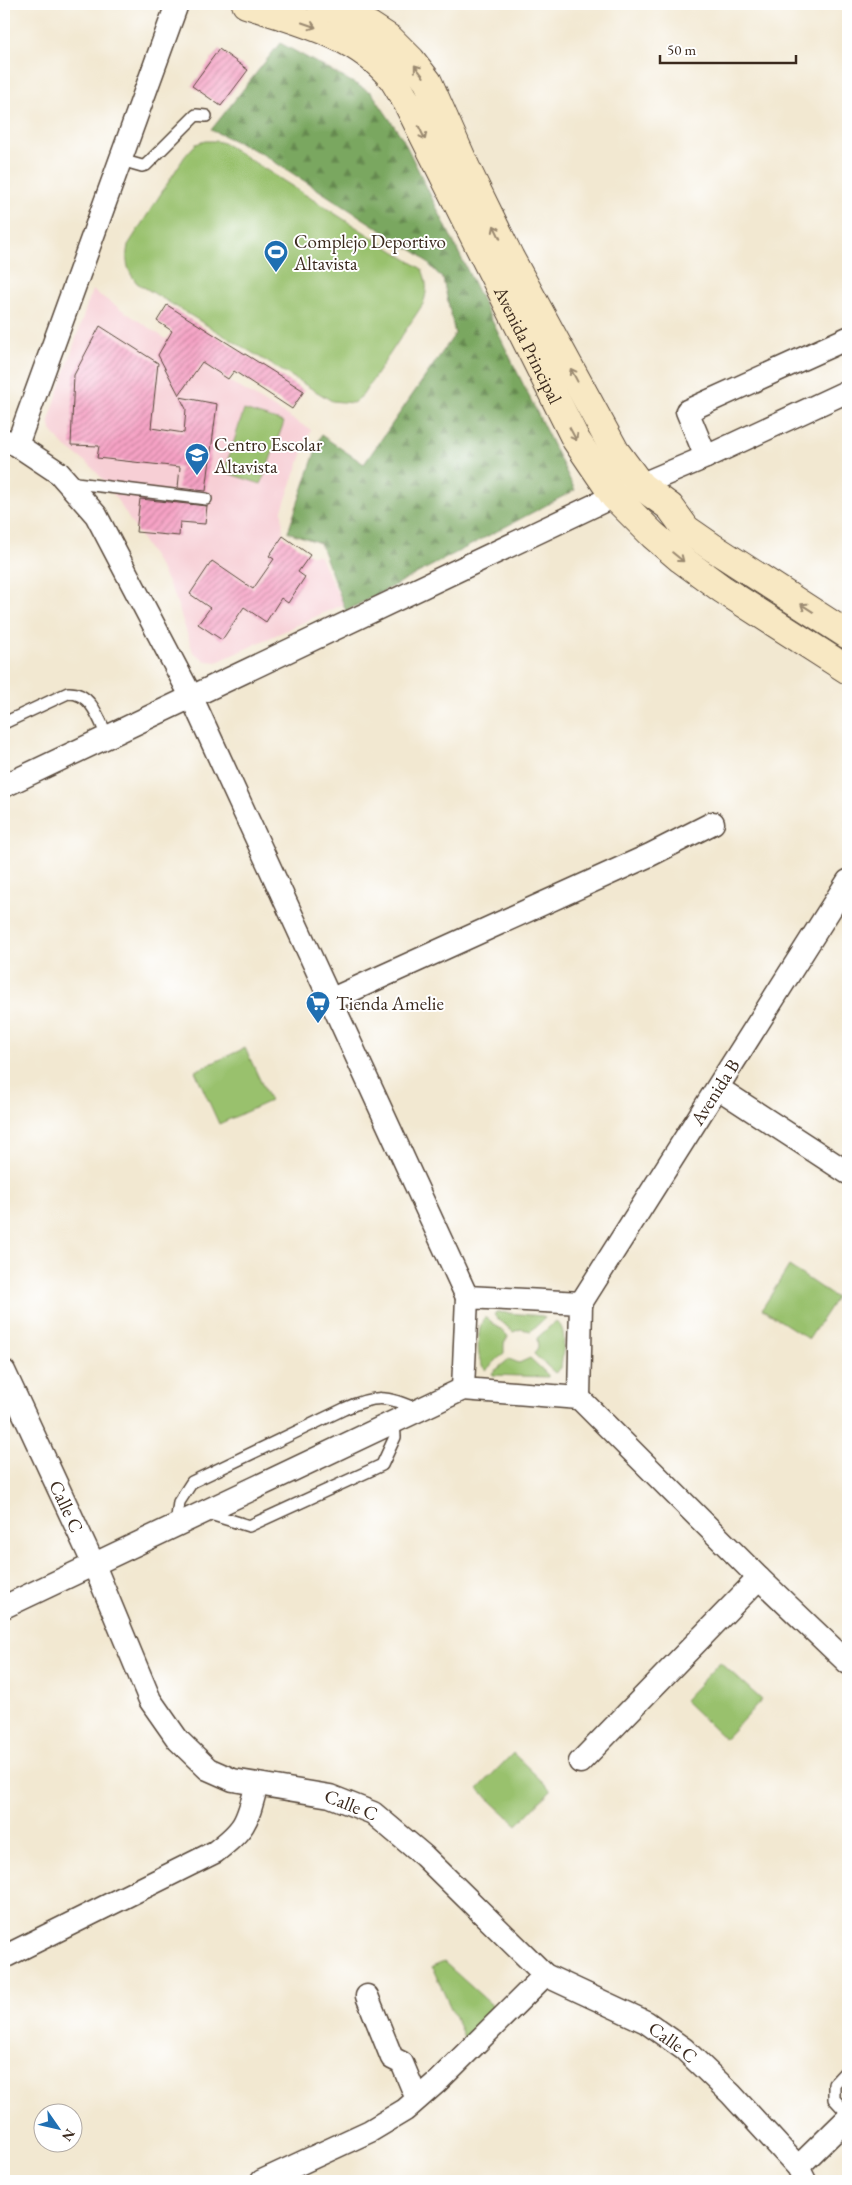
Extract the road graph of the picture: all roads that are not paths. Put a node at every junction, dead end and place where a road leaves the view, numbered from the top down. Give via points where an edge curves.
1 (177, 4) edge
2 (246, 4) edge
3 (321, 4) edge
4 (206, 116) dead end
5 (121, 160) junction
6 (848, 338) edge
7 (848, 391) edge
8 (11, 442) edge
9 (706, 457) junction
10 (66, 482) junction
11 (641, 486) junction
12 (614, 496) junction
13 (206, 499) dead end
14 (848, 635) edge
15 (848, 670) edge
16 (191, 696) junction
17 (4, 723) edge
18 (107, 736) junction
19 (4, 786) edge
20 (713, 823) dead end
21 (848, 881) edge
22 (330, 1000) junction
23 (718, 1088) junction
24 (848, 1172) edge
25 (467, 1297) junction
26 (581, 1303) junction
27 (4, 1371) edge
28 (463, 1388) junction
29 (579, 1398) junction
30 (418, 1410) junction
31 (394, 1422) junction
32 (203, 1512) junction
33 (176, 1525) junction
34 (94, 1565) junction
35 (759, 1578) junction
36 (4, 1607) edge
37 (848, 1663) edge
38 (580, 1762) dead end
39 (257, 1784) junction
40 (4, 1957) edge
41 (545, 1975) junction
42 (367, 1996) dead end
43 (848, 2069) edge
44 (417, 2099) junction
45 (848, 2116) edge
46 (848, 2135) edge
47 (826, 2140) junction
48 (802, 2174) edge
49 (262, 2181) edge

1 - 5 street
2 -> 12 street, Avenida Principal via 322,30 356,46 375,60 393,80 576,440
11 -> 3 street, Avenida Principal via 615,451 510,258 428,82 390,39 370,26
4 - 5 lane via 196,115 146,165
5 - 8 street
6 - 9 street via 687,411
7 - 9 street
8 - 10 street via 59,473
9 - 11 street
10 - 13 lane
10 - 16 street via 96,514
11 - 12 street
14 -> 11 street, Avenida Principal via 712,547 686,528 670,507
12 -> 15 street, Avenida Principal via 688,564
12 - 16 street
16 - 18 street
16 - 22 street
17 - 18 lane via 68,693 78,693 86,698
18 - 19 street
20 - 22 street via 650,855
21 - 23 street, Avenida B
22 - 25 street
23 - 24 street
23 - 26 street, Avenida B
25 - 26 street
25 - 28 street
26 - 29 street
27 - 34 street, Calle C
28 - 29 street
28 - 30 street
29 - 35 street
30 - 31 street
30 - 33 lane via 396,1400 381,1398 359,1402 192,1482 179,1502
31 - 32 street
31 - 32 lane via 395,1437 382,1465 249,1526
32 - 33 street
33 - 34 street
34 - 36 street
34 - 39 street, Calle C via 150,1700 178,1740 208,1769 233,1780
35 - 37 street
35 - 38 street
39 - 40 street via 248,1820 234,1838 215,1852
39 - 41 street, Calle C via 330,1796 373,1814 424,1856
41 - 44 street
41 - 48 street, Calle C via 646,2022 684,2049 731,2094
42 - 44 street via 392,2058 402,2064
43 - 45 lane via 834,2084 834,2099
44 - 49 street via 405,2110 370,2130
45 - 47 street
46 - 47 lane
47 - 48 street

